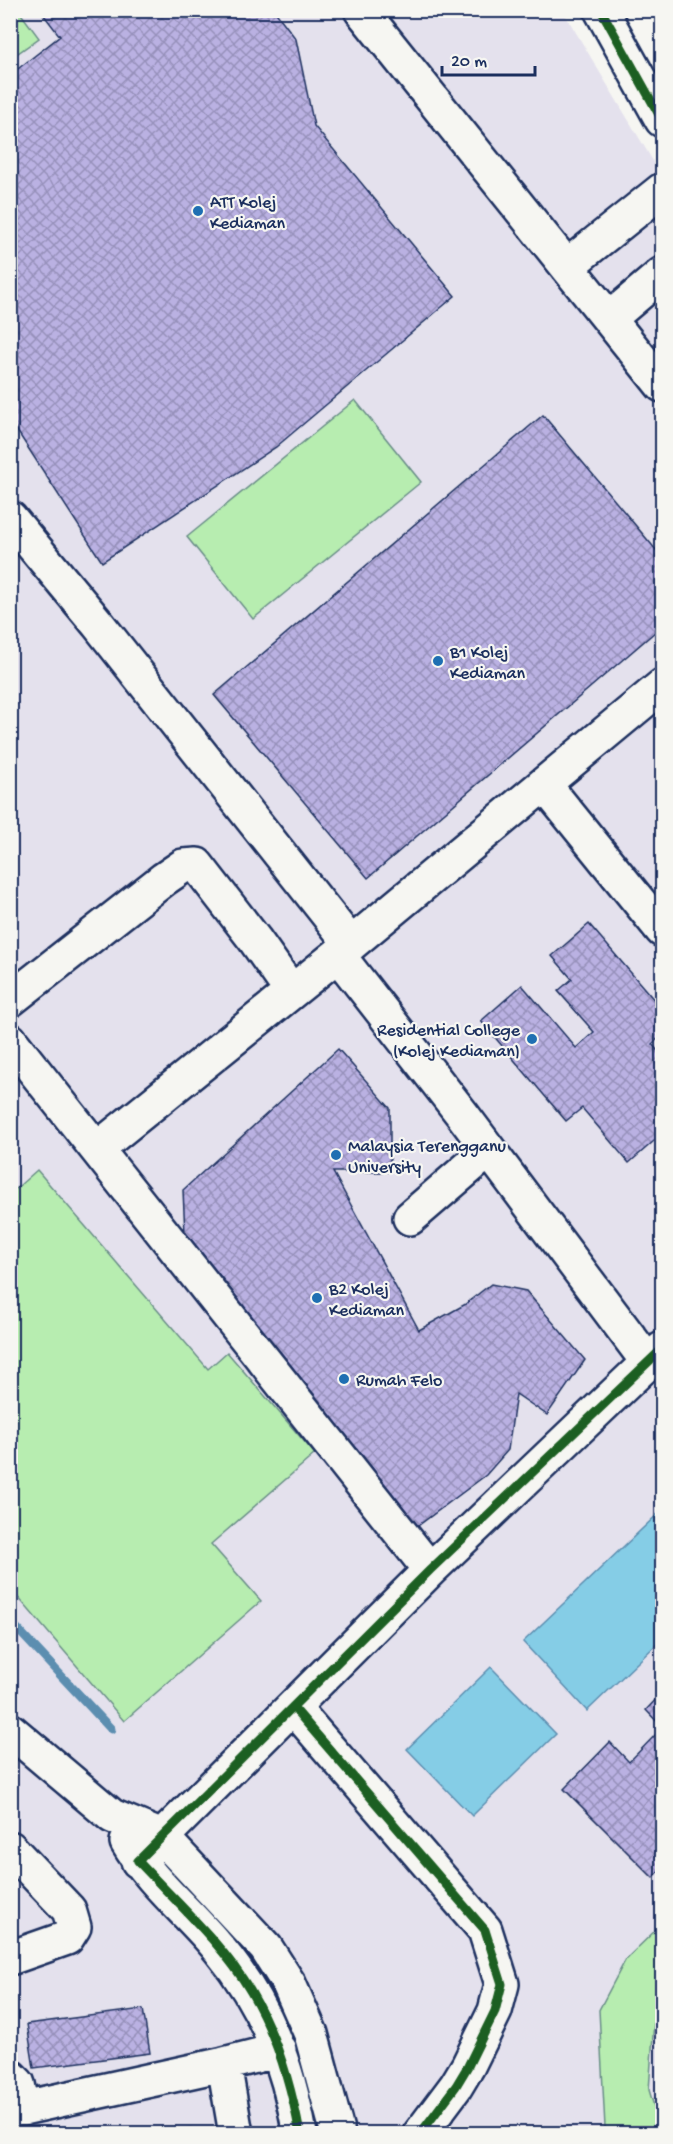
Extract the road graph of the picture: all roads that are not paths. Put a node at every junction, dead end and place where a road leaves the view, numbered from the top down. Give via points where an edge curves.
1 (361, 10) edge
2 (614, 15) edge
3 (663, 120) edge
4 (663, 190) edge
5 (567, 266) junction
6 (663, 274) edge
7 (609, 319) junction
8 (663, 385) edge
9 (10, 518) edge
10 (663, 686) edge
11 (544, 784) junction
12 (663, 930) edge
13 (345, 949) junction
14 (291, 991) junction
15 (10, 1000) edge
16 (10, 1040) edge
17 (97, 1149) junction
18 (489, 1150) junction
19 (410, 1218) dead end
20 (655, 1355) edge
21 (430, 1570) junction
22 (293, 1707) junction
23 (10, 1730) edge
24 (112, 1816) junction
25 (162, 1837) junction
26 (10, 1848) edge
27 (138, 1861) junction
28 (10, 1958) edge
29 (279, 2050) junction
30 (224, 2064) junction
31 (10, 2076) edge
32 (17, 2110) edge
33 (236, 2133) edge
34 (300, 2133) edge
35 (338, 2133) edge
36 (420, 2133) edge

1 - 5 street
2 - 3 street
4 - 5 street
5 - 7 street
6 - 7 street
7 - 8 street
9 - 13 street via 99,624
10 - 11 street
11 - 12 street
11 - 13 street
13 - 14 street
13 - 18 street
14 - 15 street via 197,865 183,866 164,879
14 - 17 street
16 - 17 street
17 - 21 street
18 - 19 street
18 - 20 street
20 - 21 street
21 - 22 street
22 - 25 street
22 - 36 street via 485,1930 502,1984 495,2011 462,2076
23 - 24 street
24 - 25 street
24 - 27 street
25 - 27 street
25 - 35 street via 266,1948 288,1984 311,2034
26 - 28 street via 69,1910 74,1927 67,1938
27 - 29 street via 220,1950 251,1992
29 - 30 street
29 - 34 street
30 - 32 street
30 - 33 street
31 - 32 street via 18,2084

